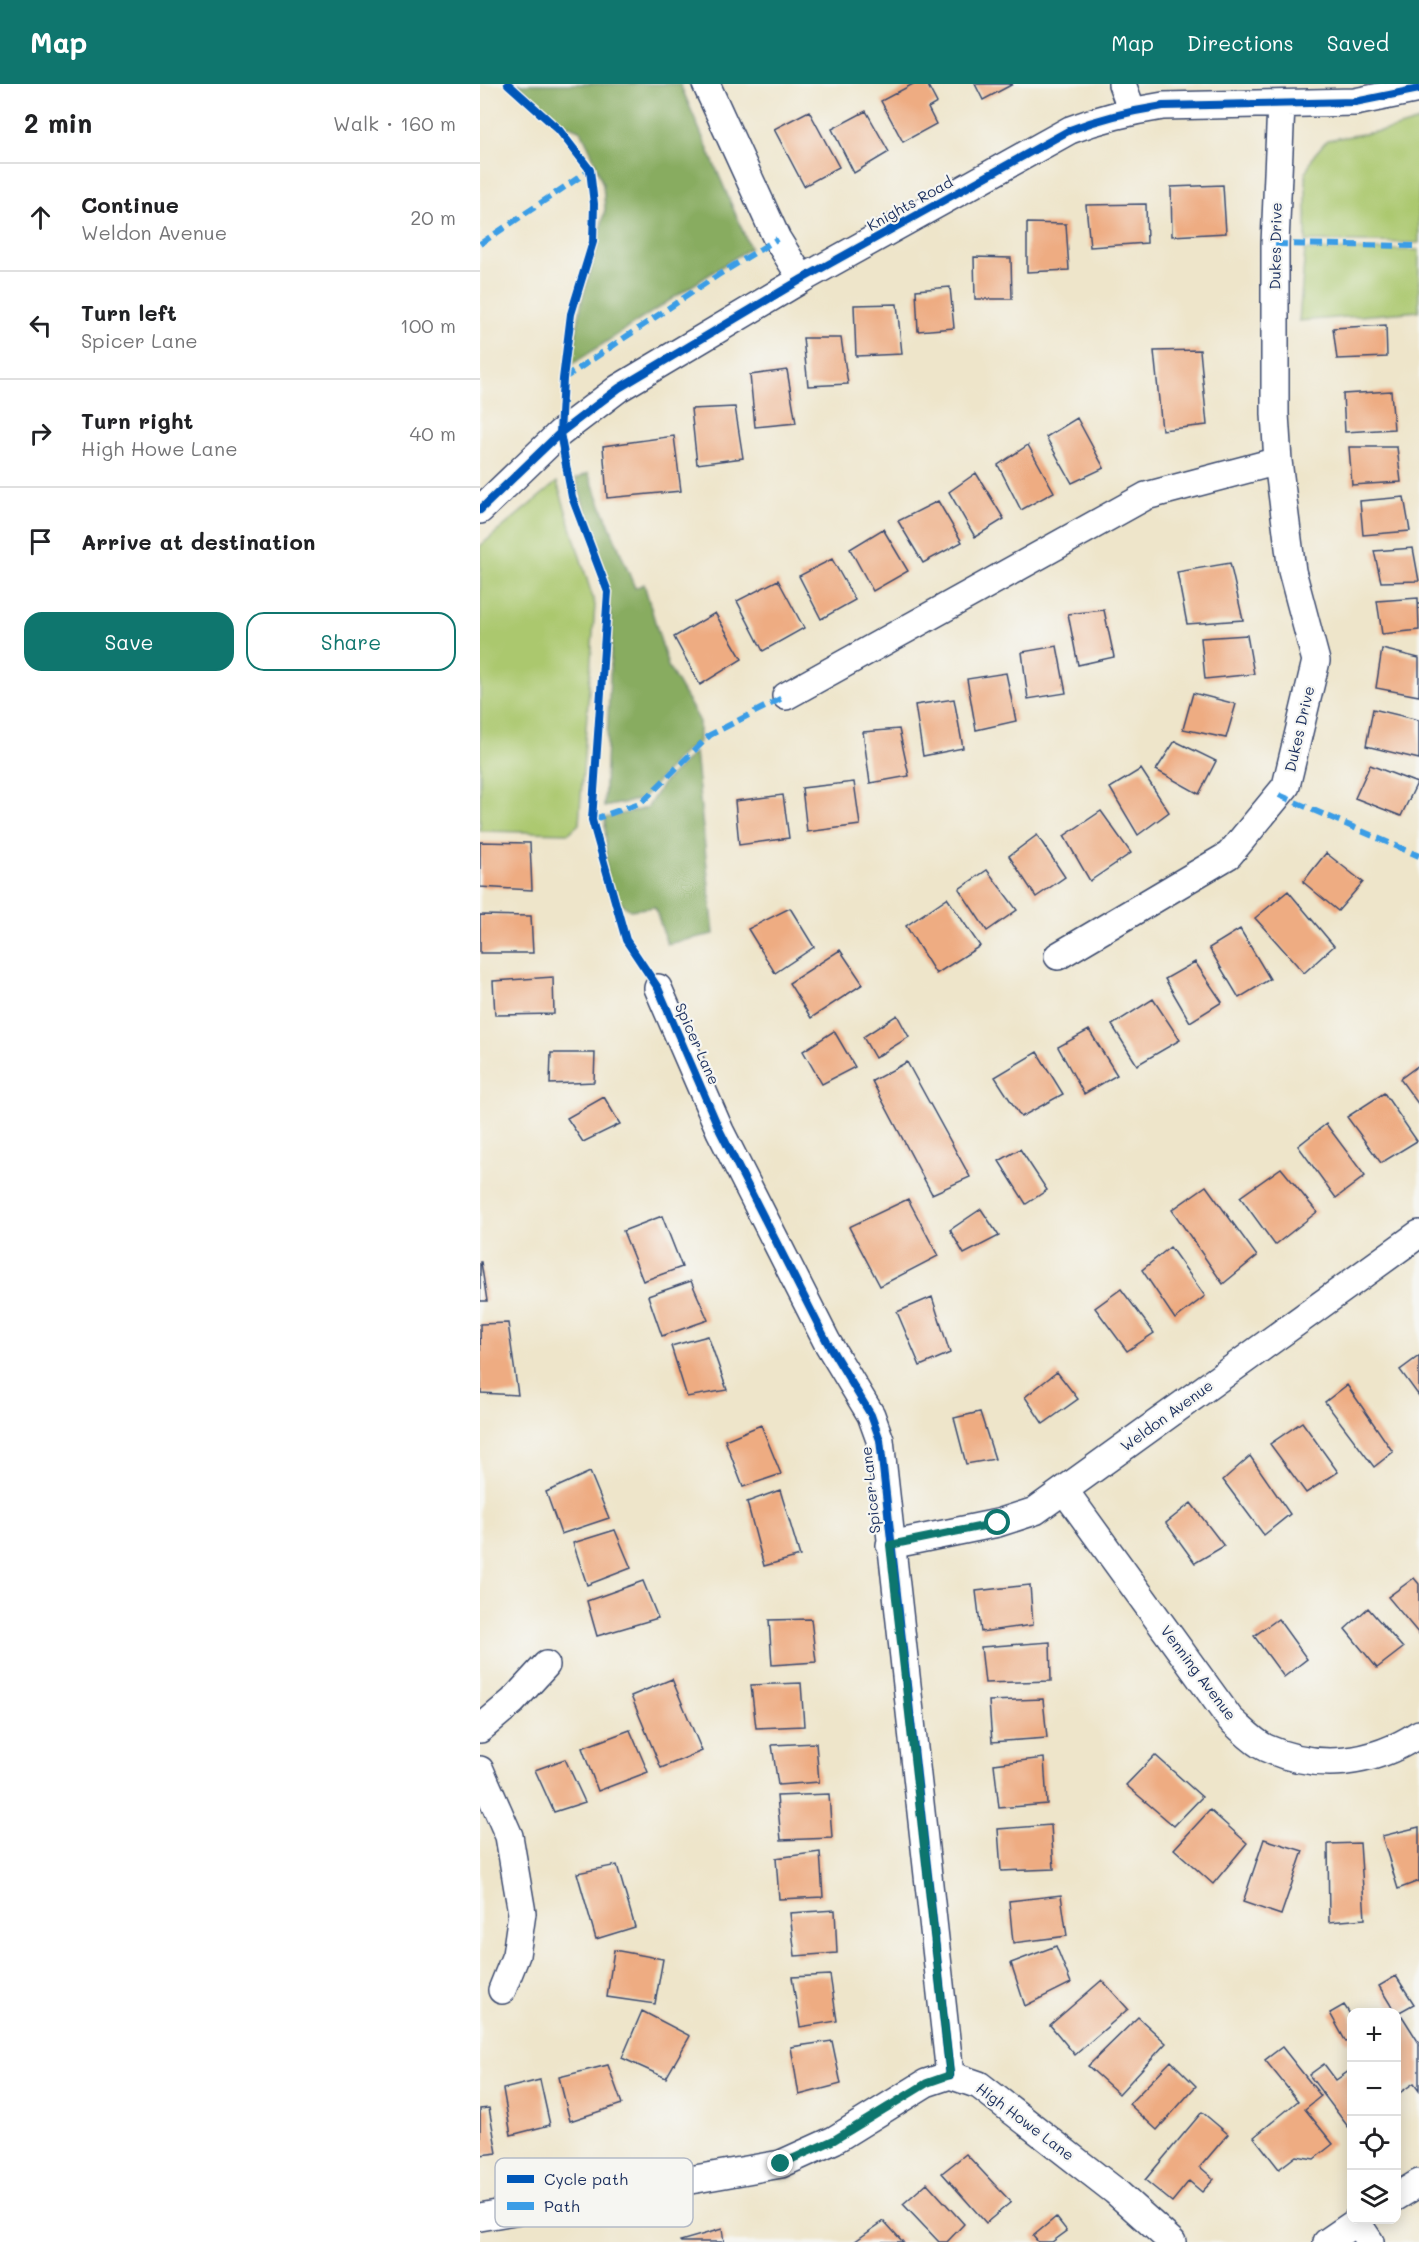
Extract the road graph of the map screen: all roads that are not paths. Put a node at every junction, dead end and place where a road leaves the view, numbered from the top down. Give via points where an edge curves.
1 (706, 84) edge
2 (1122, 84) edge
3 (1419, 89) edge
4 (1281, 104) junction
5 (1132, 111) junction
6 (802, 279) junction
7 (1278, 461) junction
8 (480, 510) edge
9 (786, 696) dead end
10 (1058, 956) dead end
11 (658, 988) dead end
12 (1419, 1234) edge
13 (1064, 1490) junction
14 (890, 1545) junction
15 (546, 1665) dead end
16 (480, 1730) edge
17 (1419, 1734) edge
18 (480, 1770) edge
19 (502, 1990) dead end
20 (950, 2075) junction
21 (693, 2179) edge
22 (1419, 2183) edge
23 (1401, 2194) edge
24 (495, 2214) edge
25 (480, 2217) edge
26 (1362, 2228) edge
27 (1172, 2242) edge
28 (1327, 2242) edge

1 - 6 street via 777,239
2 - 5 street
3 - 4 street, Knights Road via 1355,102
4 - 5 street, Knights Road via 1163,106
4 - 7 street, Dukes Drive via 1275,244
5 - 6 street, Knights Road via 1096,120 1052,139
6 - 8 street, Knights Road via 619,388 560,433
7 - 9 street via 1146,496
7 - 10 street, Dukes Drive via 1292,571 1316,661 1286,786 1229,855
11 - 14 street, Spicer Lane via 720,1131 827,1342 871,1415 880,1440
12 - 13 street, Weldon Avenue
13 - 14 street, Weldon Avenue via 1035,1511 998,1523
13 - 17 street, Venning Avenue via 1230,1719 1264,1747 1307,1762 1358,1761 1401,1746
14 - 20 street, Spicer Lane
15 - 16 street
18 - 19 street via 509,1836 522,1913 516,1955
20 - 21 street via 927,2083 834,2140 781,2164
20 - 27 street, High Howe Lane via 979,2085 1116,2191
22 - 23 street
24 - 25 street
26 - 28 street

